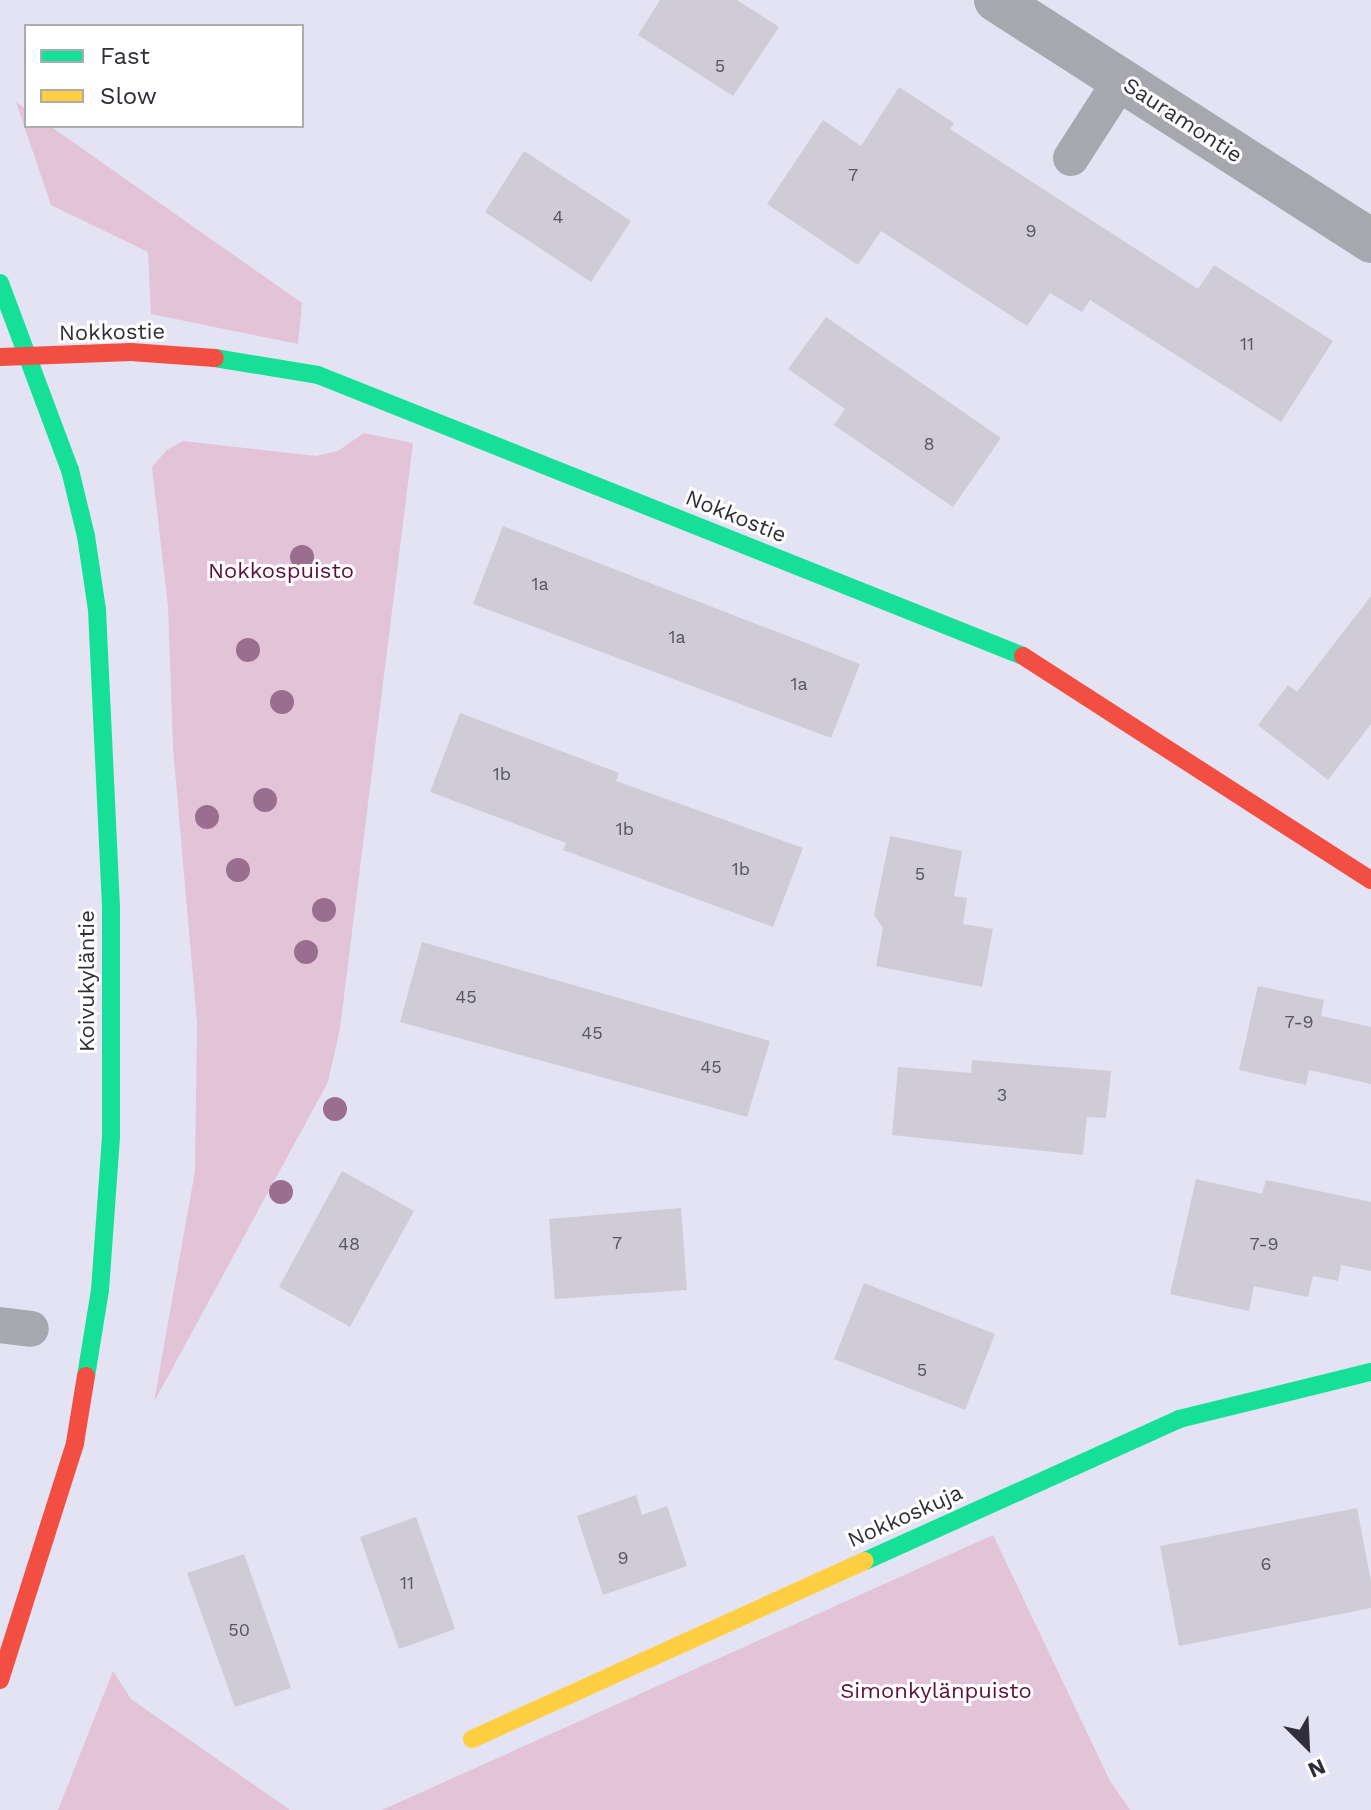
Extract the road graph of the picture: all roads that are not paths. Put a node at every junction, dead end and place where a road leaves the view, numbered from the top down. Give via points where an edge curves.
1 (996, 0) edge
2 (1121, 80) junction
3 (1071, 158) dead end
4 (1371, 241) edge
5 (0, 283) edge
6 (0, 357) edge
7 (28, 358) junction
8 (1371, 880) edge
9 (1371, 1372) edge
10 (0, 1680) edge
11 (472, 1739) dead end

1 - 2 street, Sauramontie
2 - 3 lane
2 - 4 street, Sauramontie
5 - 7 street, Koivukyläntie
6 - 7 street, Nokkostie
7 - 8 street, Nokkostie via 131,352 222,358 318,375 1034,660
7 - 10 street, Koivukyläntie via 70,470 97,610 111,907 111,1137 100,1290 75,1443
9 - 11 street, Nokkoskuja via 1179,1419

